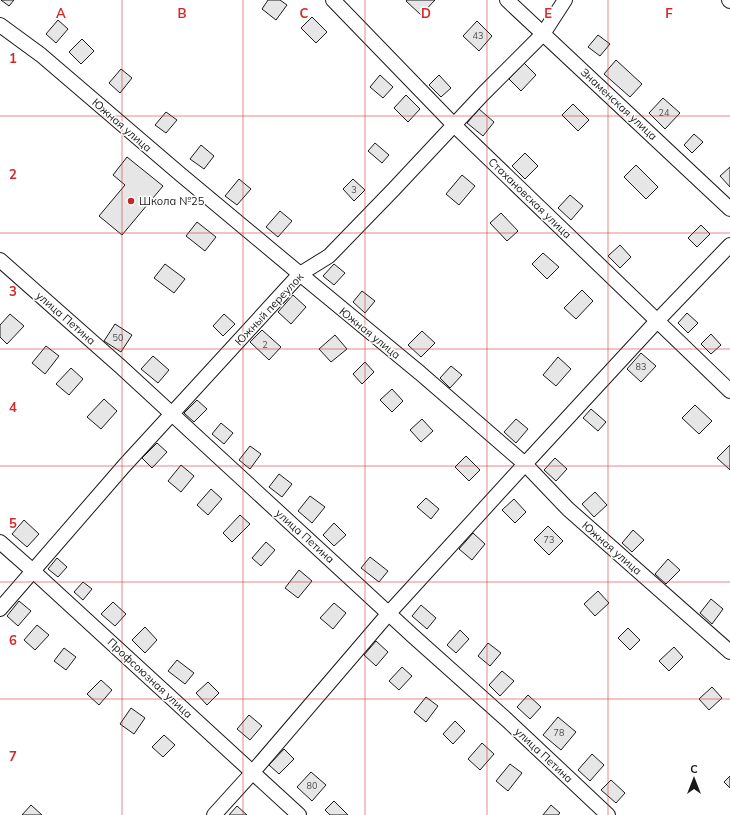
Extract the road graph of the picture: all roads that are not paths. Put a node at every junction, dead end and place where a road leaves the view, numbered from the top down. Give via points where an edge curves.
1 (333, 0) edge
2 (507, 0) edge
3 (565, 0) edge
4 (0, 25) edge
5 (543, 34) junction
6 (454, 125) junction
7 (730, 209) edge
8 (730, 245) edge
9 (0, 260) edge
10 (300, 274) junction
11 (657, 321) junction
12 (730, 391) edge
13 (172, 414) junction
14 (525, 464) junction
15 (0, 542) edge
16 (33, 571) junction
17 (0, 609) edge
18 (389, 613) junction
19 (730, 652) edge
20 (252, 773) junction
21 (214, 815) edge
22 (299, 815) edge
23 (608, 815) edge

1 - 6 street, Стахановская улица
2 - 5 street, Знаменская улица
3 - 5 street, Южный переулок
4 - 10 street, Южная улица via 40,55
5 - 6 street, Южный переулок
5 - 7 street, Знаменская улица
6 - 10 street, Южный переулок via 329,256
6 - 11 street, Стахановская улица
8 - 11 street
9 - 13 street, улица Петина
10 - 13 street, Южный переулок
10 - 14 street, Южная улица
11 - 12 street, Стахановская улица
11 - 14 street
13 - 16 street, Южный переулок
13 - 18 street, улица Петина
14 - 18 street
14 - 19 street, Южная улица via 568,509
15 - 16 street, Профсоюзная улица
16 - 17 street, Южный переулок
16 - 20 street, Профсоюзная улица
18 - 20 street
18 - 23 street, улица Петина
20 - 21 street
20 - 22 street, Профсоюзная улица

